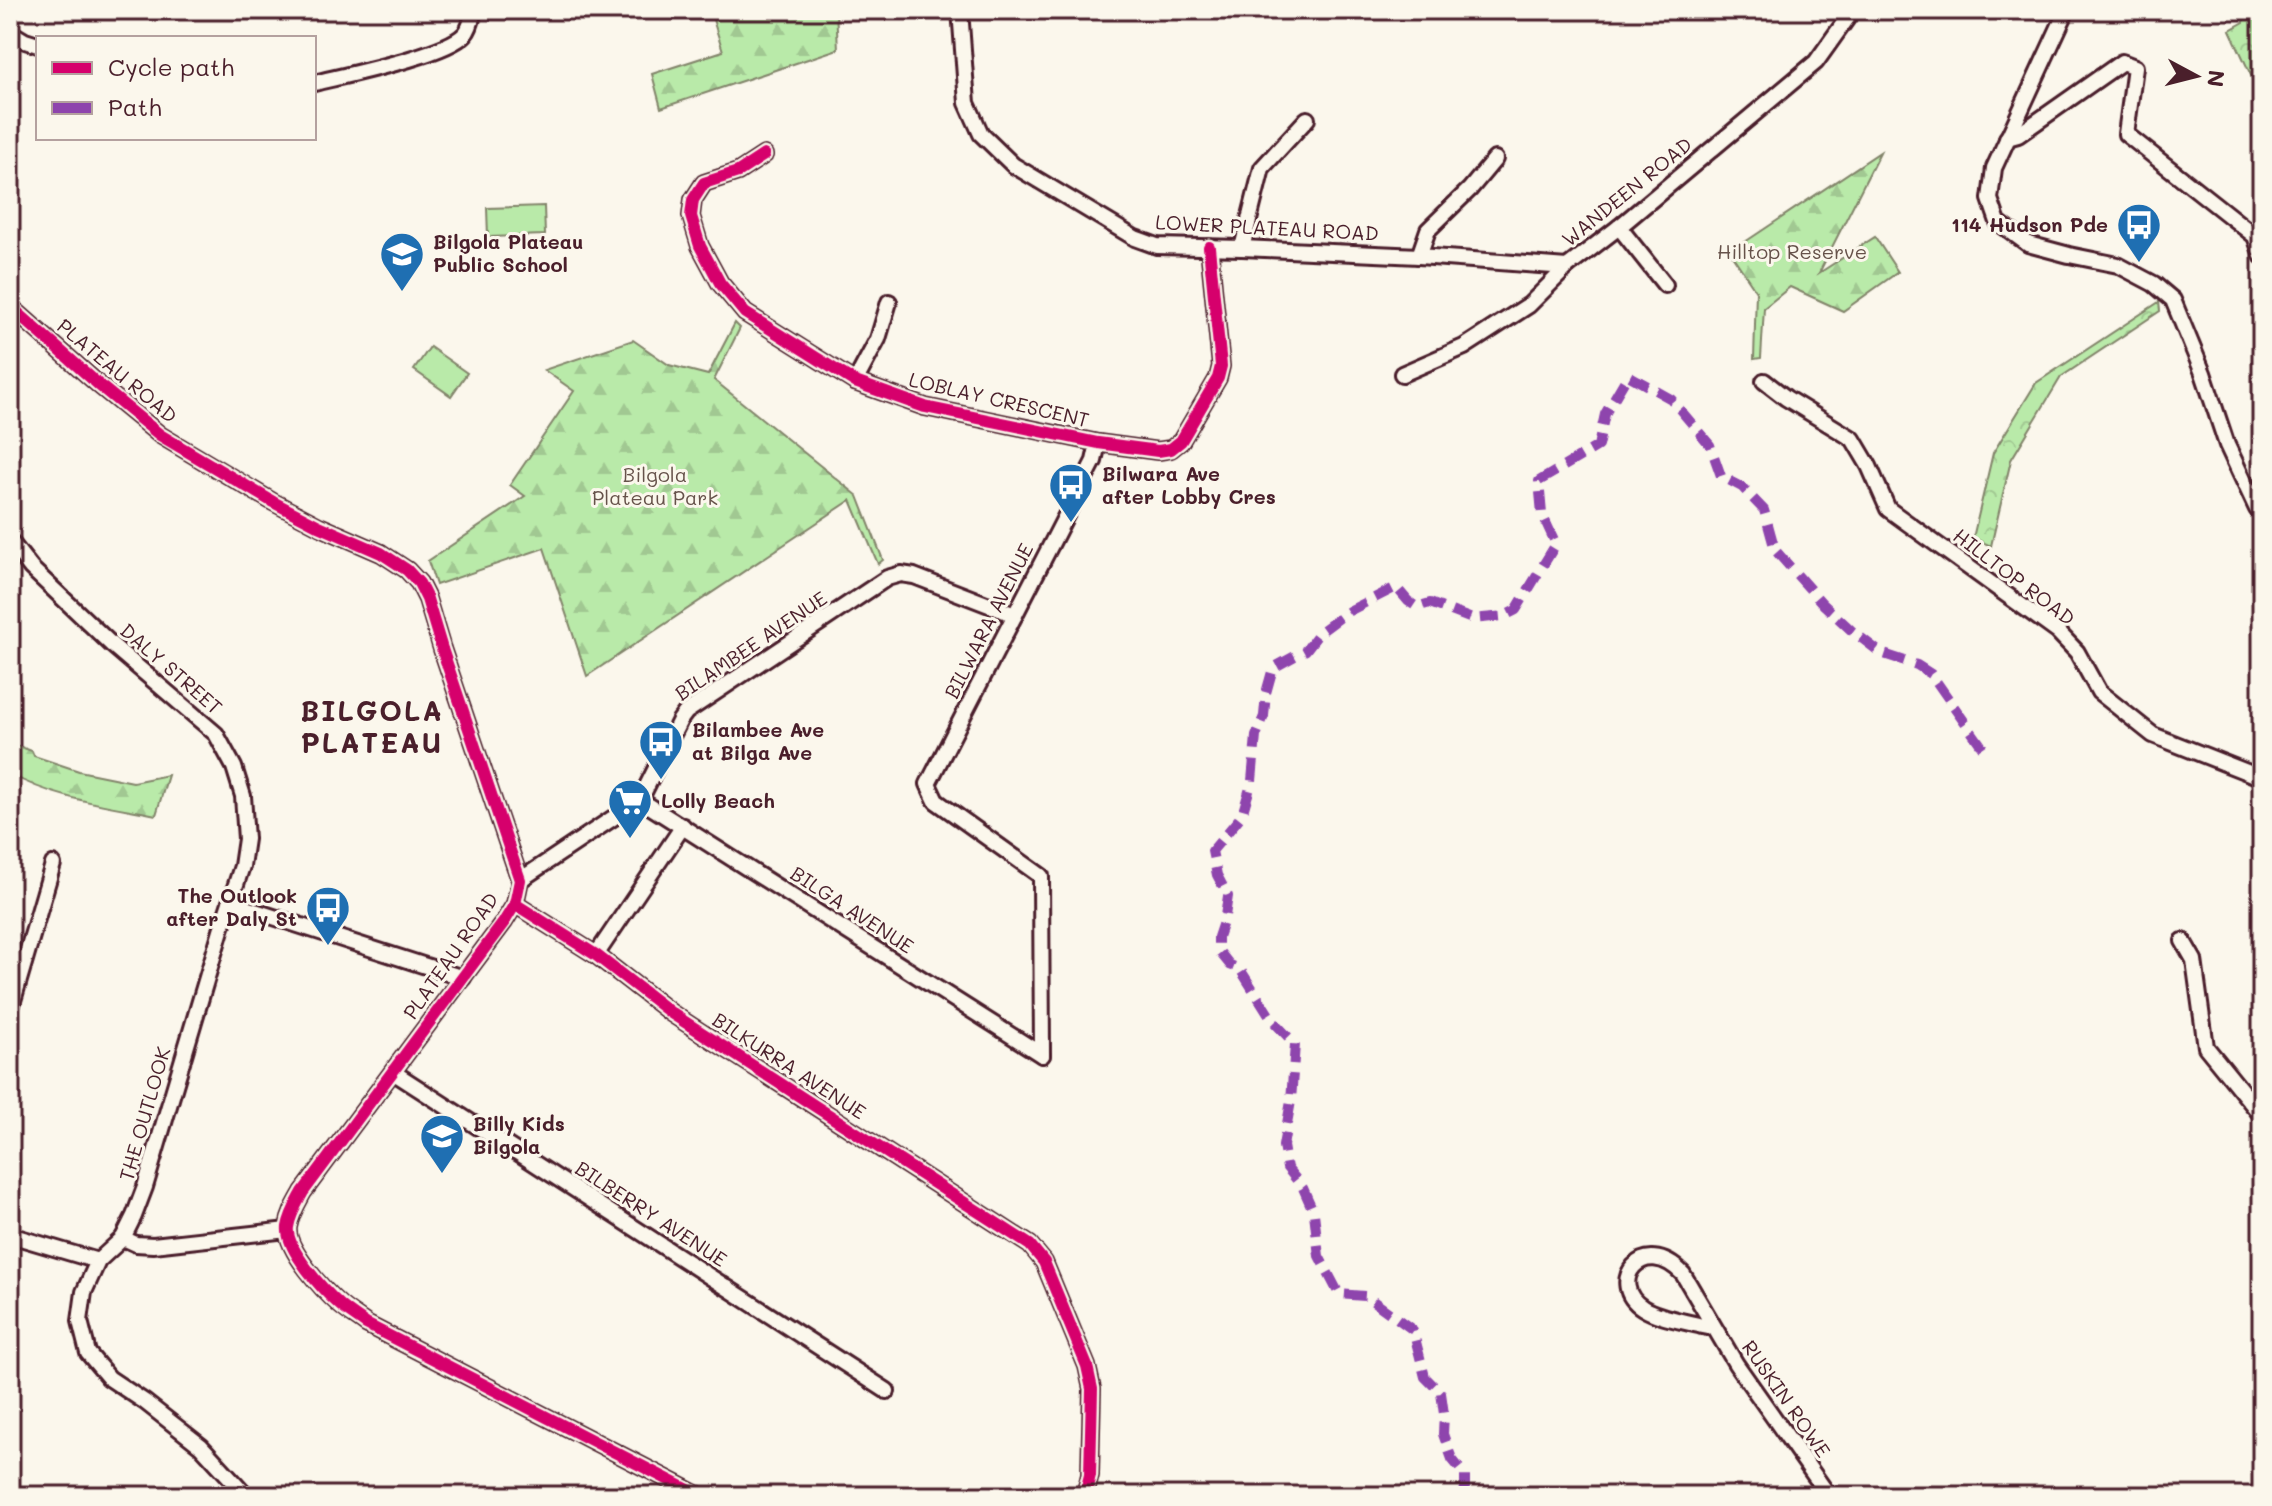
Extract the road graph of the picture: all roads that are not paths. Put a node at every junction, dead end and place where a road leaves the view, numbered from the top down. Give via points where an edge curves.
1 (474, 10) edge
2 (960, 10) edge
3 (1853, 10) edge
4 (2067, 10) edge
5 (10, 32) edge
6 (36, 44) edge
7 (316, 82) edge
8 (1307, 119) dead end
9 (2007, 138) junction
10 (764, 155) dead end
11 (1495, 159) dead end
12 (1619, 227) junction
13 (1209, 247) junction
14 (1242, 248) junction
15 (1419, 256) junction
16 (2262, 256) edge
17 (1567, 267) junction
18 (1665, 285) dead end
19 (889, 302) dead end
20 (10, 306) edge
21 (1402, 374) dead end
22 (1764, 381) dead end
23 (855, 382) junction
24 (1098, 443) junction
25 (2262, 514) edge
26 (10, 541) edge
27 (1015, 615) junction
28 (2262, 778) edge
29 (640, 800) junction
30 (683, 826) junction
31 (53, 864) dead end
32 (520, 880) junction
33 (230, 903) junction
34 (515, 904) junction
35 (2183, 941) dead end
36 (596, 955) junction
37 (463, 978) junction
38 (10, 1011) edge
39 (1042, 1055) joint
40 (393, 1072) junction
41 (2262, 1116) edge
42 (287, 1230) junction
43 (10, 1235) edge
44 (123, 1238) junction
45 (98, 1261) junction
46 (1712, 1323) junction
47 (887, 1391) dead end
48 (247, 1496) edge
49 (700, 1496) edge
50 (1081, 1496) edge
51 (1829, 1496) edge

1 - 7 street via 466,33 451,44
2 - 13 street, LOWER PLATEAU ROAD via 967,103 981,134 1013,165 1135,238 1157,246
3 - 12 street, WANDEEN ROAD via 1816,62
4 - 9 street
5 - 6 street
8 - 14 street via 1262,168
9 - 16 street via 2122,62 2135,67 2126,134 2255,236
9 - 25 street via 1994,168 1990,199 1998,222 2028,244 2118,265 2173,300 2227,445
10 - 23 street, LOBLAY CRESCENT via 738,172 704,183 693,200 691,216 700,246 720,283 745,313
11 - 15 street via 1428,230
12 - 17 street, WANDEEN ROAD
12 - 18 street
13 - 14 street, LOWER PLATEAU ROAD
13 - 24 street via 1218,378 1171,449
14 - 15 street, LOWER PLATEAU ROAD
15 - 17 street, LOWER PLATEAU ROAD
17 - 21 street, WANDEEN ROAD via 1498,327
19 - 23 street via 878,339
20 - 32 street, PLATEAU ROAD via 160,435 273,502 381,553 419,583
22 - 28 street, HILLTOP ROAD via 1853,439 1888,509 2058,632 2077,652 2099,692 2153,735
23 - 24 street, LOBLAY CRESCENT via 925,407
24 - 27 street, BILWARA AVENUE via 1094,461
26 - 33 street, DALY STREET via 100,634 216,734 243,796 246,839
27 - 29 street, BILAMBEE AVENUE via 914,576 887,578 686,712
27 - 39 street, BILWARA AVENUE via 928,784 936,801 1041,876
29 - 30 street, BILGA AVENUE
29 - 32 street, BILAMBEE AVENUE
30 - 36 street
30 - 39 street, BILGA AVENUE
31 - 38 street
32 - 34 street, PLATEAU ROAD
33 - 37 street
33 - 44 street, THE OUTLOOK via 145,1187
34 - 36 street, BILKURRA AVENUE
34 - 37 street, PLATEAU ROAD
35 - 41 street via 2194,960 2206,1047
36 - 50 street, BILKURRA AVENUE via 671,1013 1030,1245 1044,1262 1092,1389 1090,1475
37 - 40 street, PLATEAU ROAD
40 - 42 street, PLATEAU ROAD via 303,1192
40 - 47 street, BILBERRY AVENUE
42 - 44 street via 153,1245
42 - 49 street via 303,1264 340,1305 366,1324
43 - 45 street
44 - 45 street, THE OUTLOOK
45 - 48 street, THE OUTLOOK via 84,1292 80,1321 88,1353 109,1378 201,1446
46 - 46 street, RUSKIN ROWE via 1702,1326 1644,1309 1630,1293 1628,1274 1633,1266 1647,1258 1672,1263
46 - 51 street, RUSKIN ROWE

